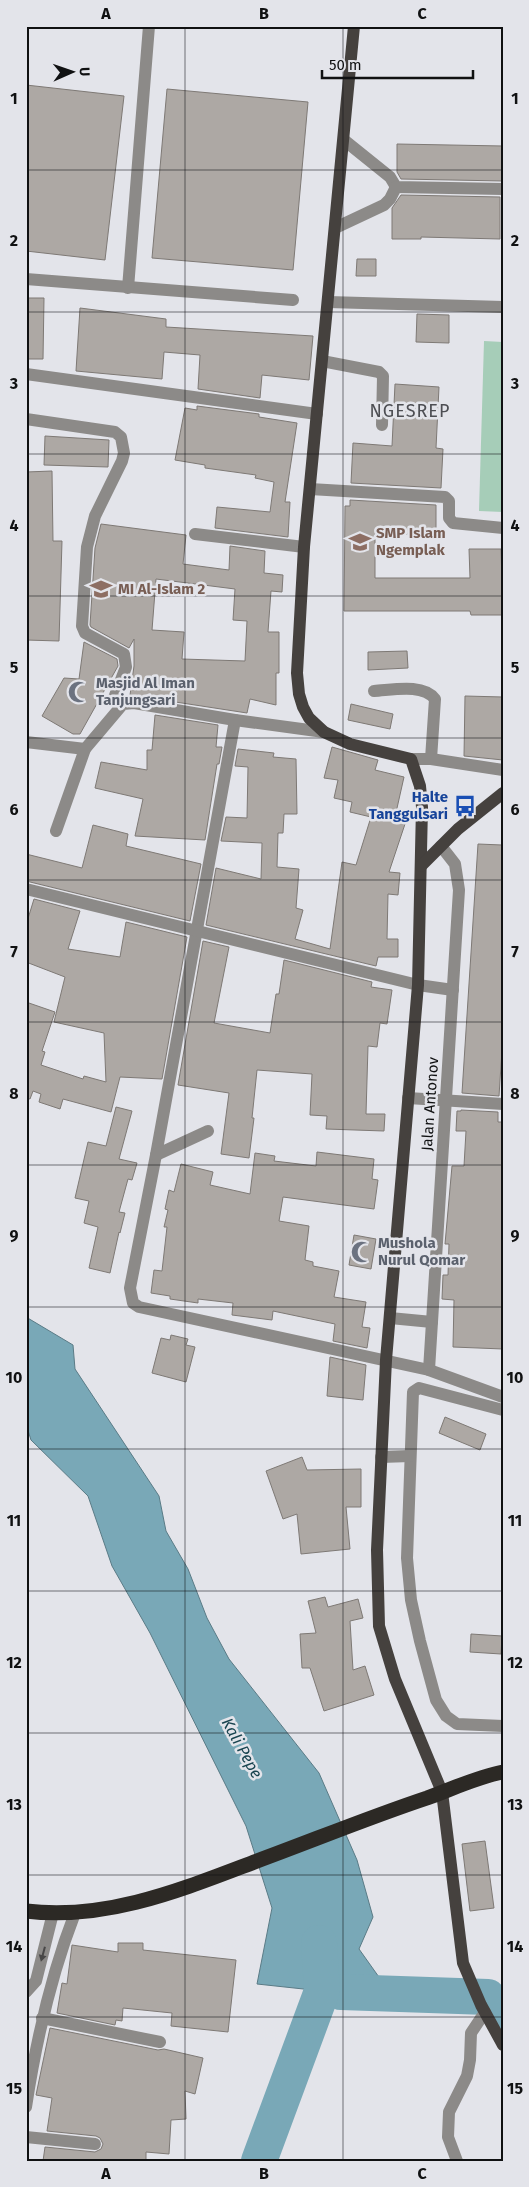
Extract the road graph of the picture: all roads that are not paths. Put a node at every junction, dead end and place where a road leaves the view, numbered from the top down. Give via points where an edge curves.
1 (148, 26) edge
2 (354, 26) edge
3 (344, 140) junction
4 (396, 187) junction
5 (503, 189) edge
6 (335, 228) junction
7 (26, 279) edge
8 (128, 288) junction
9 (293, 300) dead end
10 (328, 302) junction
11 (503, 307) edge
12 (322, 361) junction
13 (26, 374) edge
14 (317, 414) junction
15 (26, 419) edge
16 (382, 425) dead end
17 (310, 489) junction
18 (503, 528) edge
19 (195, 534) dead end
20 (304, 547) junction
21 (374, 691) dead end
22 (119, 707) junction
23 (235, 720) junction
24 (324, 732) junction
25 (26, 742) edge
26 (85, 749) junction
27 (411, 759) junction
28 (431, 759) junction
29 (503, 770) edge
30 (503, 793) edge
31 (56, 831) dead end
32 (441, 846) junction
33 (421, 866) junction
34 (26, 889) edge
35 (198, 931) junction
36 (418, 985) junction
37 (453, 990) junction
38 (408, 1098) junction
39 (446, 1101) junction
40 (503, 1104) edge
41 (208, 1131) dead end
42 (156, 1155) junction
43 (390, 1318) junction
44 (432, 1322) junction
45 (386, 1360) junction
46 (429, 1370) junction
47 (503, 1397) edge
48 (503, 1410) edge
49 (410, 1456) junction
50 (381, 1457) junction
51 (503, 1726) edge
52 (503, 1772) edge
53 (442, 1792) junction
54 (26, 1911) edge
55 (53, 1913) junction
56 (75, 1913) junction
57 (26, 1992) edge
58 (483, 2008) junction
59 (42, 2018) junction
60 (160, 2042) dead end
61 (503, 2045) edge
62 (26, 2107) edge
63 (26, 2137) edge
64 (95, 2144) dead end
65 (457, 2161) edge

1 - 8 street
2 - 3 main road
3 - 4 street via 390,177
3 - 6 main road
4 - 5 street
4 - 6 street via 384,205
6 - 10 main road
7 - 8 street
8 - 9 street
10 - 11 street
10 - 12 main road
12 - 14 main road
12 - 16 street via 379,372 383,376
13 - 14 street
14 - 17 main road
15 - 22 street via 115,432 121,437 122,462 95,516 87,547 82,626 85,633 124,654 126,666 114,698
17 - 18 street via 445,497 449,501 449,518 453,523
17 - 20 main road
19 - 20 street
20 - 24 main road via 298,694 309,718
21 - 28 street via 419,689 430,693 435,699
22 - 23 street via 134,703
22 - 26 street
23 - 24 street
23 - 35 street
24 - 27 main road via 350,744
25 - 26 street
26 - 31 street
27 - 28 street
27 - 33 main road via 420,786 422,807
28 - 29 street
30 - 32 main road
32 - 33 main road
32 - 37 street, Jalan Antonov via 455,864 460,890
33 - 36 main road
34 - 35 street
35 - 36 street
35 - 42 street
36 - 37 street
36 - 38 main road
37 - 39 street, Jalan Antonov
38 - 39 street
38 - 43 main road
39 - 40 street
39 - 44 street, Jalan Antonov
41 - 42 street
42 - 45 street via 130,1288 136,1306
43 - 44 street
43 - 45 main road
44 - 46 street, Jalan Antonov
45 - 46 street
45 - 50 main road
46 - 47 street
48 - 49 street via 416,1388 412,1399
49 - 50 street
49 - 51 street via 407,1558 411,1600 436,1700 446,1716 458,1724
50 - 53 main road via 376,1550 378,1626 395,1679
52 - 53 highway
53 - 56 highway via 182,1890 110,1909
53 - 58 main road via 463,1963
54 - 55 highway
55 - 56 highway
55 -> 57 street via 36,1981
56 - 59 street
58 - 61 main road
58 - 65 street via 471,2033 467,2076 449,2112 448,2136
59 - 60 street
59 - 62 street
63 - 64 street

